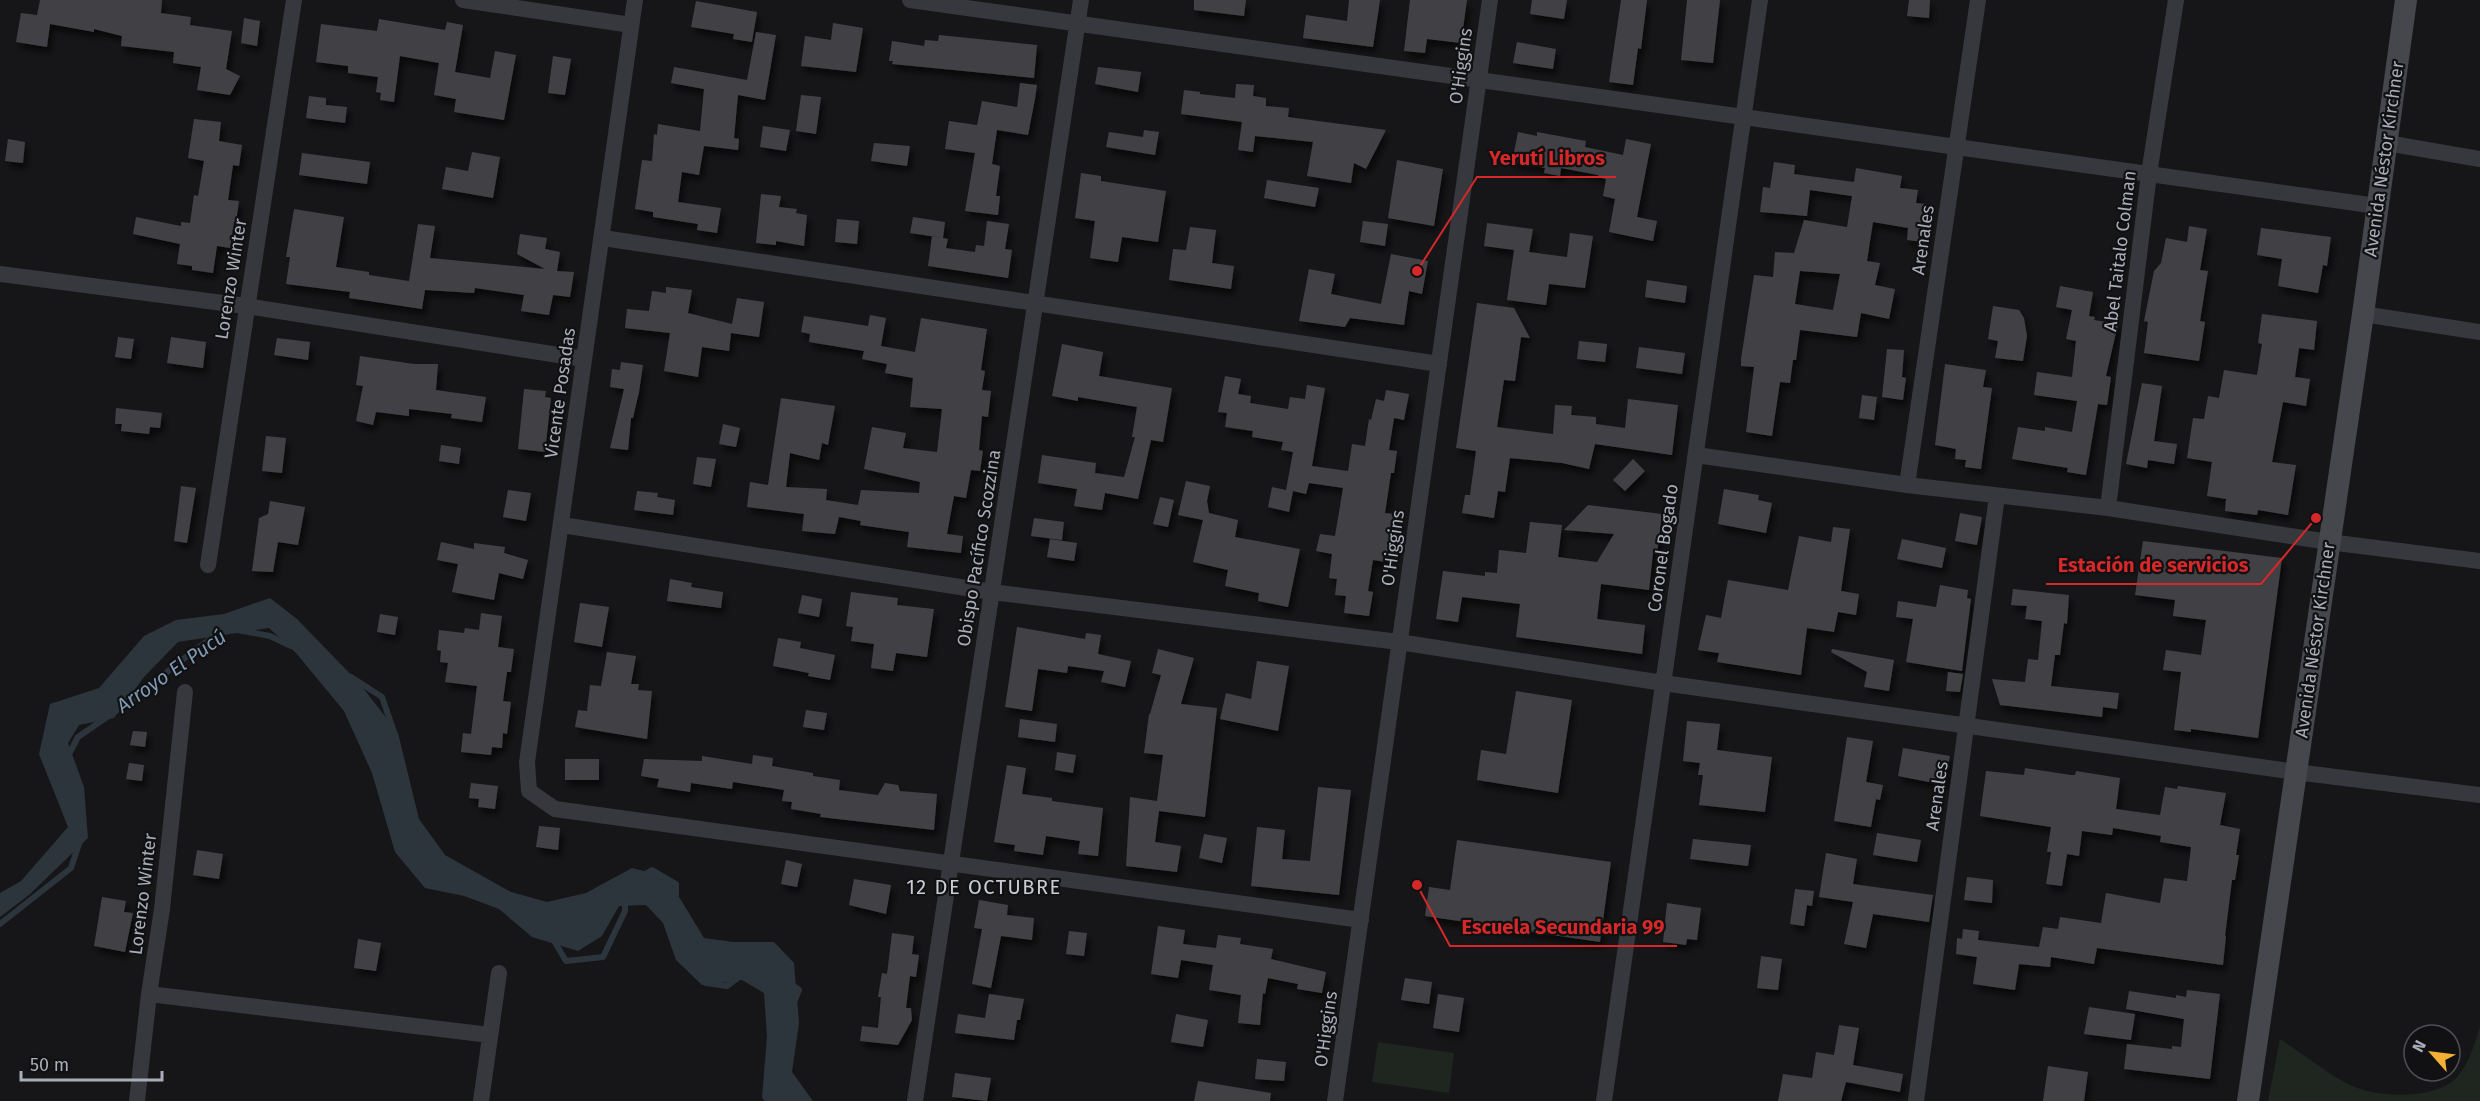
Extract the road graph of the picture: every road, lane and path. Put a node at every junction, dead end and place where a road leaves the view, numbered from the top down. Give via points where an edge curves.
1 (294, 0) edge
2 (463, 0) edge
3 (634, 0) edge
4 (910, 0) edge
5 (1081, 0) edge
6 (1490, 0) edge
7 (1761, 0) edge
8 (1978, 0) edge
9 (2176, 0) edge
10 (2406, 0) edge
11 (1077, 23) junction
12 (631, 25) junction
13 (1478, 80) junction
14 (1743, 117) junction
15 (2388, 143) junction
16 (1956, 147) junction
17 (2480, 159) edge
18 (2149, 174) junction
19 (2377, 206) junction
20 (603, 238) junction
21 (0, 274) edge
22 (1035, 304) junction
23 (246, 306) junction
24 (2363, 314) junction
25 (2480, 332) edge
26 (584, 359) junction
27 (1439, 364) junction
28 (1696, 454) junction
29 (1907, 485) junction
30 (1997, 495) junction
31 (2108, 508) junction
32 (562, 525) junction
33 (2329, 542) junction
34 (2480, 561) edge
35 (208, 565) dead end
36 (992, 592) junction
37 (1399, 642) junction
38 (1663, 683) junction
39 (185, 692) dead end
40 (1966, 724) junction
41 (2296, 772) junction
42 (2480, 795) edge
43 (951, 862) junction
44 (1361, 920) junction
45 (499, 973) dead end
46 (149, 994) junction
47 (490, 1035) junction
48 (138, 1101) edge
49 (481, 1101) edge
50 (915, 1101) edge
51 (1335, 1101) edge
52 (1604, 1101) edge
53 (1916, 1101) edge
54 (2248, 1101) edge

1 - 23 street, Lorenzo Winter
2 - 12 street
3 - 12 street, Vicente Posadas
4 - 11 street
5 - 11 street, Obispo Pacífico Scozzina
6 - 13 street, O'Higgins
7 - 14 street, Coronel Bogado
8 - 16 street, Arenales
9 - 18 street, Abel Taitalo Colman
10 - 15 main road, Avenida Néstor Kirchner
11 - 13 street
11 - 22 street, Obispo Pacífico Scozzina
12 - 20 street, Vicente Posadas
13 - 14 street
13 - 27 street, O'Higgins
14 - 16 street
14 - 28 street, Coronel Bogado
15 - 17 street
15 - 19 main road, Avenida Néstor Kirchner
16 - 18 street
16 - 29 street, Arenales
18 - 19 street
18 - 31 street, Abel Taitalo Colman
19 - 24 main road, Avenida Néstor Kirchner
20 - 22 street
20 - 26 street, Vicente Posadas
21 - 23 street
22 - 27 street
22 - 36 street, Obispo Pacífico Scozzina
23 - 26 street
23 - 35 street, Lorenzo Winter
24 - 25 street
24 - 33 main road, Avenida Néstor Kirchner
26 - 32 street, Vicente Posadas
27 - 37 street, O'Higgins
28 - 29 street
28 - 38 street, Coronel Bogado
29 - 30 street
30 - 31 street
30 - 40 street, Arenales
31 - 33 street
32 - 36 street
32 - 43 street, Vicente Posadas via 527,762 529,791 555,809
33 - 34 street
33 - 41 main road, Avenida Néstor Kirchner
36 - 37 street
36 - 43 street, Obispo Pacífico Scozzina
37 - 38 street
37 - 44 street, O'Higgins
38 - 40 street
38 - 52 street, Coronel Bogado
39 - 46 street, Lorenzo Winter
40 - 41 street
40 - 53 street, Arenales
41 - 42 street
41 - 54 main road, Avenida Néstor Kirchner
43 - 44 street
43 - 50 street, Obispo Pacífico Scozzina
44 - 51 street, O'Higgins
45 - 47 street
46 - 47 street
46 - 48 street, Lorenzo Winter
47 - 49 street

